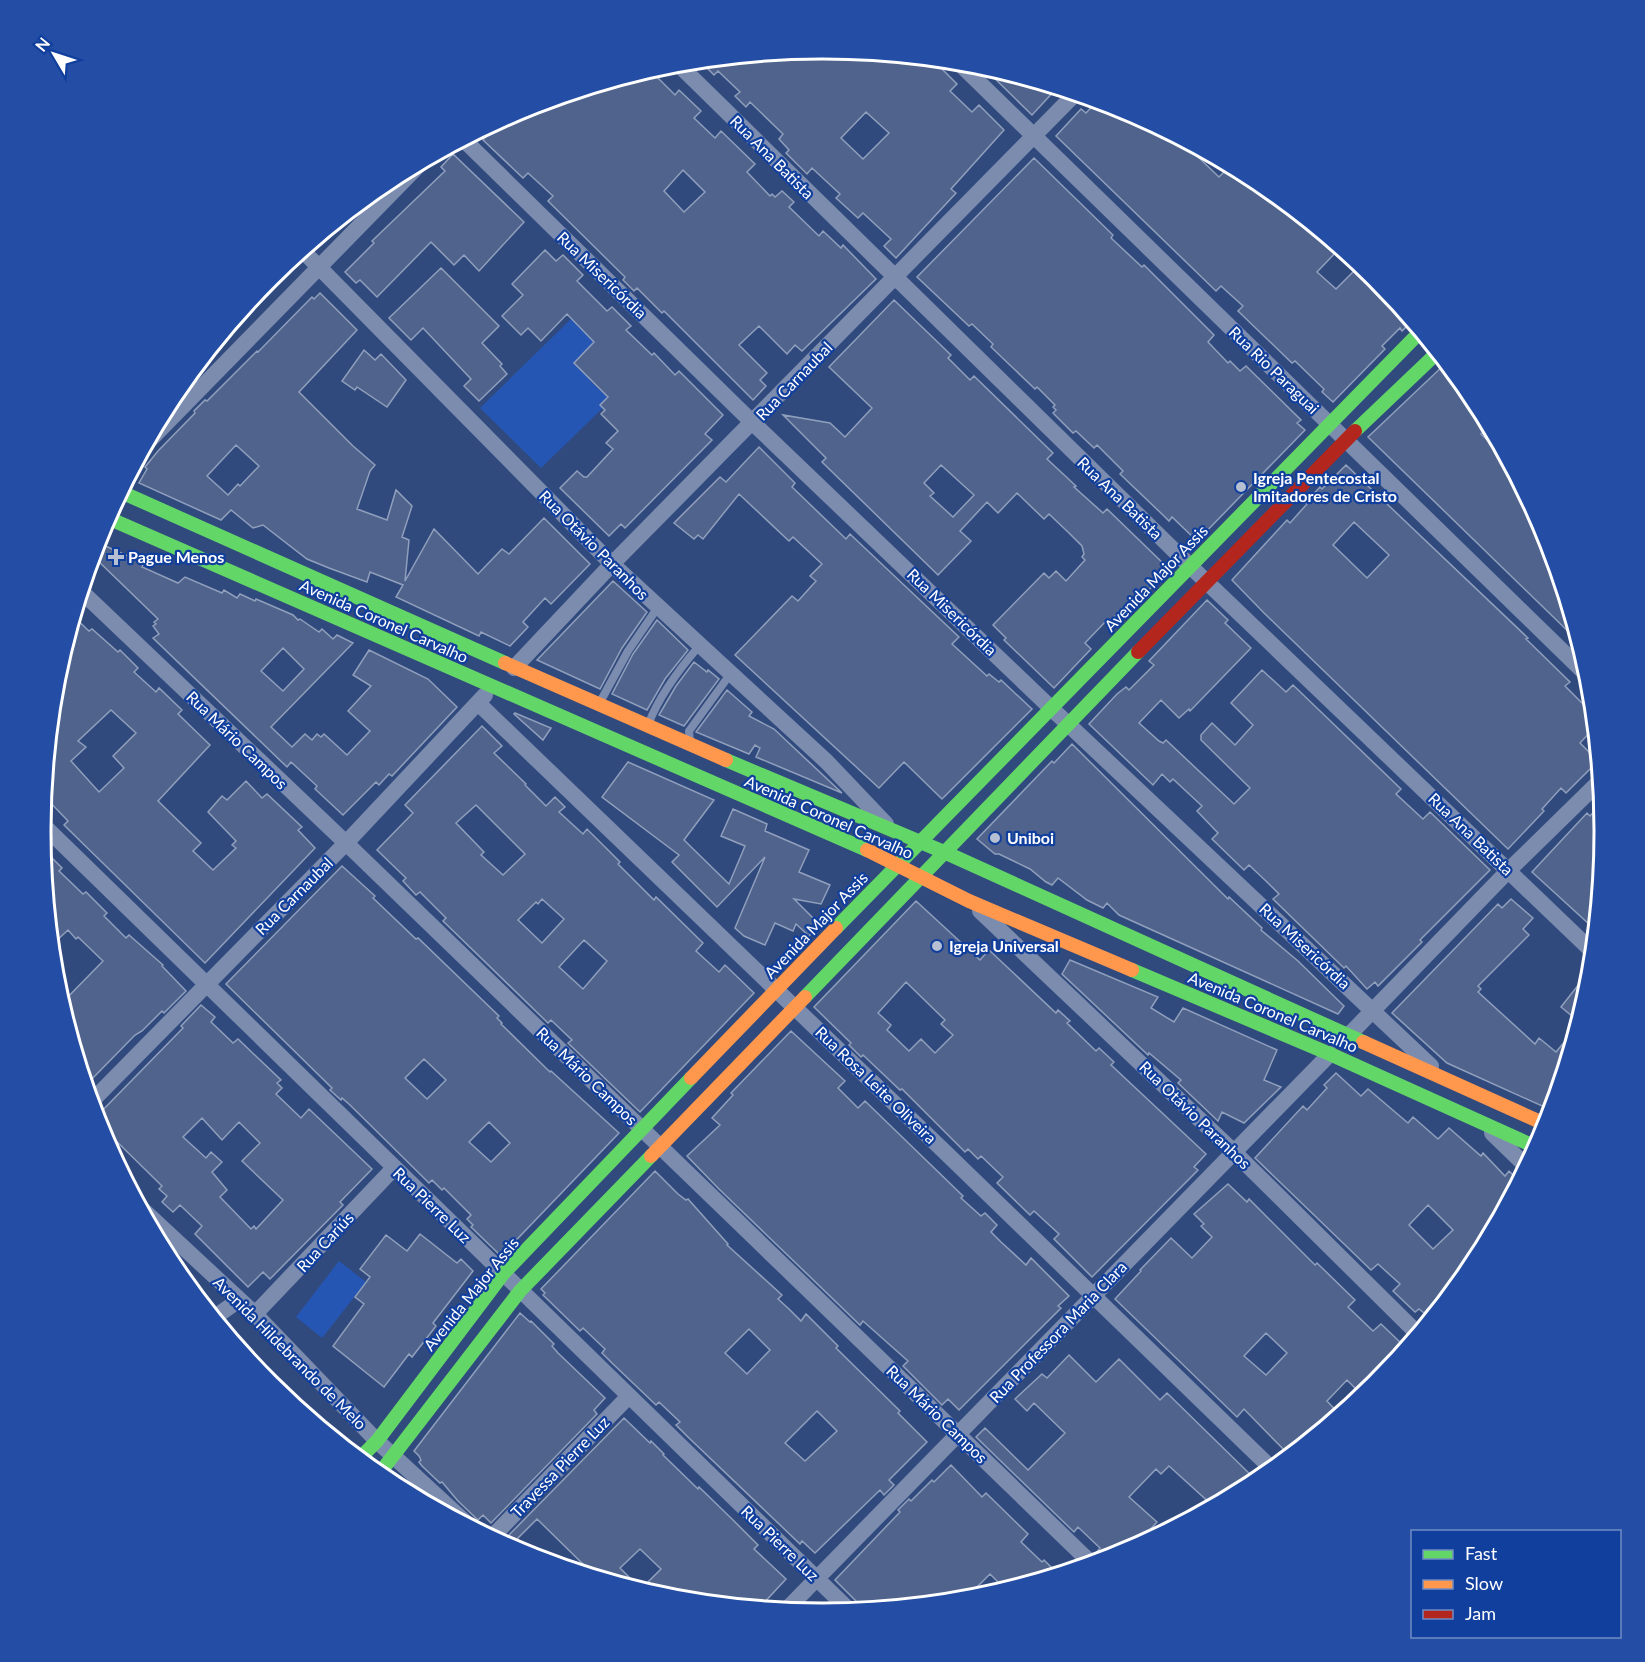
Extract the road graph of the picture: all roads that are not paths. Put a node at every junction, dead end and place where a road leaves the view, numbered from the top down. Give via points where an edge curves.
1 (686, 72) edge
2 (970, 73) edge
3 (1069, 100) edge
4 (1033, 136) junction
5 (469, 145) edge
6 (397, 188) edge
7 (308, 256) edge
8 (320, 268) junction
9 (895, 278) junction
10 (1415, 337) edge
11 (1432, 358) edge
12 (187, 394) edge
13 (753, 423) junction
14 (1330, 423) junction
15 (1345, 441) junction
16 (129, 495) edge
17 (117, 522) edge
18 (612, 564) junction
19 (1190, 566) junction
20 (1207, 581) junction
21 (88, 597) edge
22 (658, 608) junction
23 (700, 645) junction
24 (1575, 664) edge
25 (514, 668) junction
26 (731, 673) junction
27 (493, 687) junction
28 (478, 703) junction
29 (598, 705) junction
30 (1052, 710) junction
31 (1068, 723) junction
32 (647, 727) junction
33 (690, 745) junction
34 (1592, 787) edge
35 (893, 831) junction
36 (51, 833) edge
37 (918, 842) junction
38 (346, 843) junction
39 (944, 852) junction
40 (897, 864) junction
41 (1509, 870) junction
42 (921, 877) junction
43 (969, 901) junction
44 (1585, 944) edge
45 (207, 984) junction
46 (776, 990) junction
47 (794, 1007) junction
48 (1374, 1011) junction
49 (1349, 1035) junction
50 (1330, 1054) junction
51 (1444, 1080) junction
52 (98, 1095) edge
53 (1537, 1121) edge
54 (1482, 1122) junction
55 (642, 1129) junction
56 (1527, 1143) edge
57 (659, 1147) junction
58 (1234, 1152) junction
59 (1520, 1160) edge
60 (394, 1168) junction
61 (159, 1225) edge
62 (503, 1274) junction
63 (520, 1291) junction
64 (1093, 1296) junction
65 (239, 1300) junction
66 (220, 1313) edge
67 (255, 1314) junction
68 (1412, 1328) edge
69 (629, 1396) junction
70 (957, 1434) junction
71 (377, 1440) junction
72 (366, 1452) edge
73 (394, 1457) junction
74 (1265, 1462) edge
75 (386, 1466) edge
76 (444, 1503) edge
77 (498, 1531) edge
78 (1084, 1557) edge
79 (816, 1578) junction
80 (794, 1602) edge
81 (841, 1602) edge

1 - 9 street, Rua Ana Batista
2 - 4 street, Rua Rio Paraguai
3 - 4 street, Rua Carnaubal
4 - 9 street, Rua Carnaubal
4 - 14 street, Rua Rio Paraguai
5 - 13 street, Rua Misericórdia
6 - 8 street
7 - 8 street, Rua Otávio Paranhos
8 - 12 street
8 - 18 street, Rua Otávio Paranhos
9 - 13 street, Rua Carnaubal
9 - 19 street, Rua Ana Batista
10 - 14 main road, Avenida Major Assis
11 - 15 main road
13 - 18 street, Rua Carnaubal
13 - 30 street, Rua Misericórdia
14 - 15 street, Rua Rio Paraguai
14 - 19 main road, Avenida Major Assis
15 - 20 main road
15 - 24 street, Rua Rio Paraguai
16 - 25 main road, Avenida Coronel Carvalho
17 - 27 main road, Avenida Coronel Carvalho
18 - 22 street, Rua Otávio Paranhos
18 - 25 street, Rua Carnaubal
19 - 20 street, Rua Ana Batista
19 - 30 main road, Avenida Major Assis
20 - 31 main road
20 - 41 street, Rua Ana Batista
21 - 38 street, Rua Mário Campos
22 - 23 street, Rua Otávio Paranhos
22 - 29 lane
23 - 26 street, Rua Otávio Paranhos
23 - 32 lane
25 - 29 main road, Avenida Coronel Carvalho
26 - 33 lane via 689,731
26 - 35 street, Rua Otávio Paranhos via 827,762
27 - 28 street, Rua Carnaubal
27 - 40 main road, Avenida Coronel Carvalho
28 - 38 street, Rua Carnaubal
28 - 46 street, Rua Rosa Leite Oliveira
29 - 32 main road, Avenida Coronel Carvalho
30 - 31 street, Rua Misericórdia
30 - 37 main road, Avenida Major Assis
31 - 39 main road
31 - 48 street, Rua Misericórdia
32 - 33 main road, Avenida Coronel Carvalho
33 - 35 main road, Avenida Coronel Carvalho
34 - 41 street
35 - 37 main road, Avenida Coronel Carvalho
36 - 45 street, Rua Pierre Luz
37 - 39 main road, Avenida Coronel Carvalho
37 - 40 main road, Avenida Major Assis
38 - 45 street, Rua Carnaubal
38 - 55 street, Rua Mário Campos
39 - 42 main road
39 - 49 main road, Avenida Coronel Carvalho
40 - 42 main road, Avenida Coronel Carvalho
40 - 46 main road, Avenida Major Assis
41 - 44 street, Rua Ana Batista
41 - 48 street
42 - 43 main road, Avenida Coronel Carvalho
42 - 47 main road
43 - 50 main road, Avenida Coronel Carvalho
43 - 58 street, Rua Otávio Paranhos
45 - 52 street, Rua Carnaubal
45 - 60 street, Rua Pierre Luz
46 - 47 street, Rua Rosa Leite Oliveira
46 - 55 main road, Avenida Major Assis
47 - 57 main road
47 - 64 street, Rua Rosa Leite Oliveira
48 - 49 street
48 - 51 street, Rua Misericórdia
49 - 51 main road, Avenida Coronel Carvalho
50 - 54 main road, Avenida Coronel Carvalho
50 - 58 street, Rua Professora Maria Clara
51 - 53 main road, Avenida Coronel Carvalho
54 - 56 main road, Avenida Coronel Carvalho
54 - 59 street
55 - 57 street, Rua Mário Campos
55 - 62 main road, Avenida Major Assis
57 - 63 main road
57 - 70 street, Rua Mário Campos
58 - 64 street, Rua Professora Maria Clara
58 - 68 street, Rua Otávio Paranhos
60 - 62 street, Rua Pierre Luz
60 - 67 street, Rua Cariús
61 - 65 street, Avenida Hildebrando de Melo
62 - 63 street, Rua Pierre Luz
62 - 71 main road, Avenida Major Assis
63 - 69 street, Rua Pierre Luz
63 - 73 main road
64 - 70 street, Rua Professora Maria Clara
64 - 74 street, Rua Rosa Leite Oliveira
65 - 66 street
65 - 67 street, Avenida Hildebrando de Melo
67 - 71 street, Avenida Hildebrando de Melo
69 - 77 street, Travessa Pierre Luz
69 - 79 street, Rua Pierre Luz
70 - 78 street, Rua Mário Campos
70 - 79 street, Rua Professora Maria Clara
71 - 72 main road, Avenida Major Assis
71 - 73 street, Avenida Hildebrando de Melo
73 - 75 main road
73 - 76 street, Avenida Hildebrando de Melo
79 - 80 street, Rua Professora Maria Clara
79 - 81 street, Rua Pierre Luz

